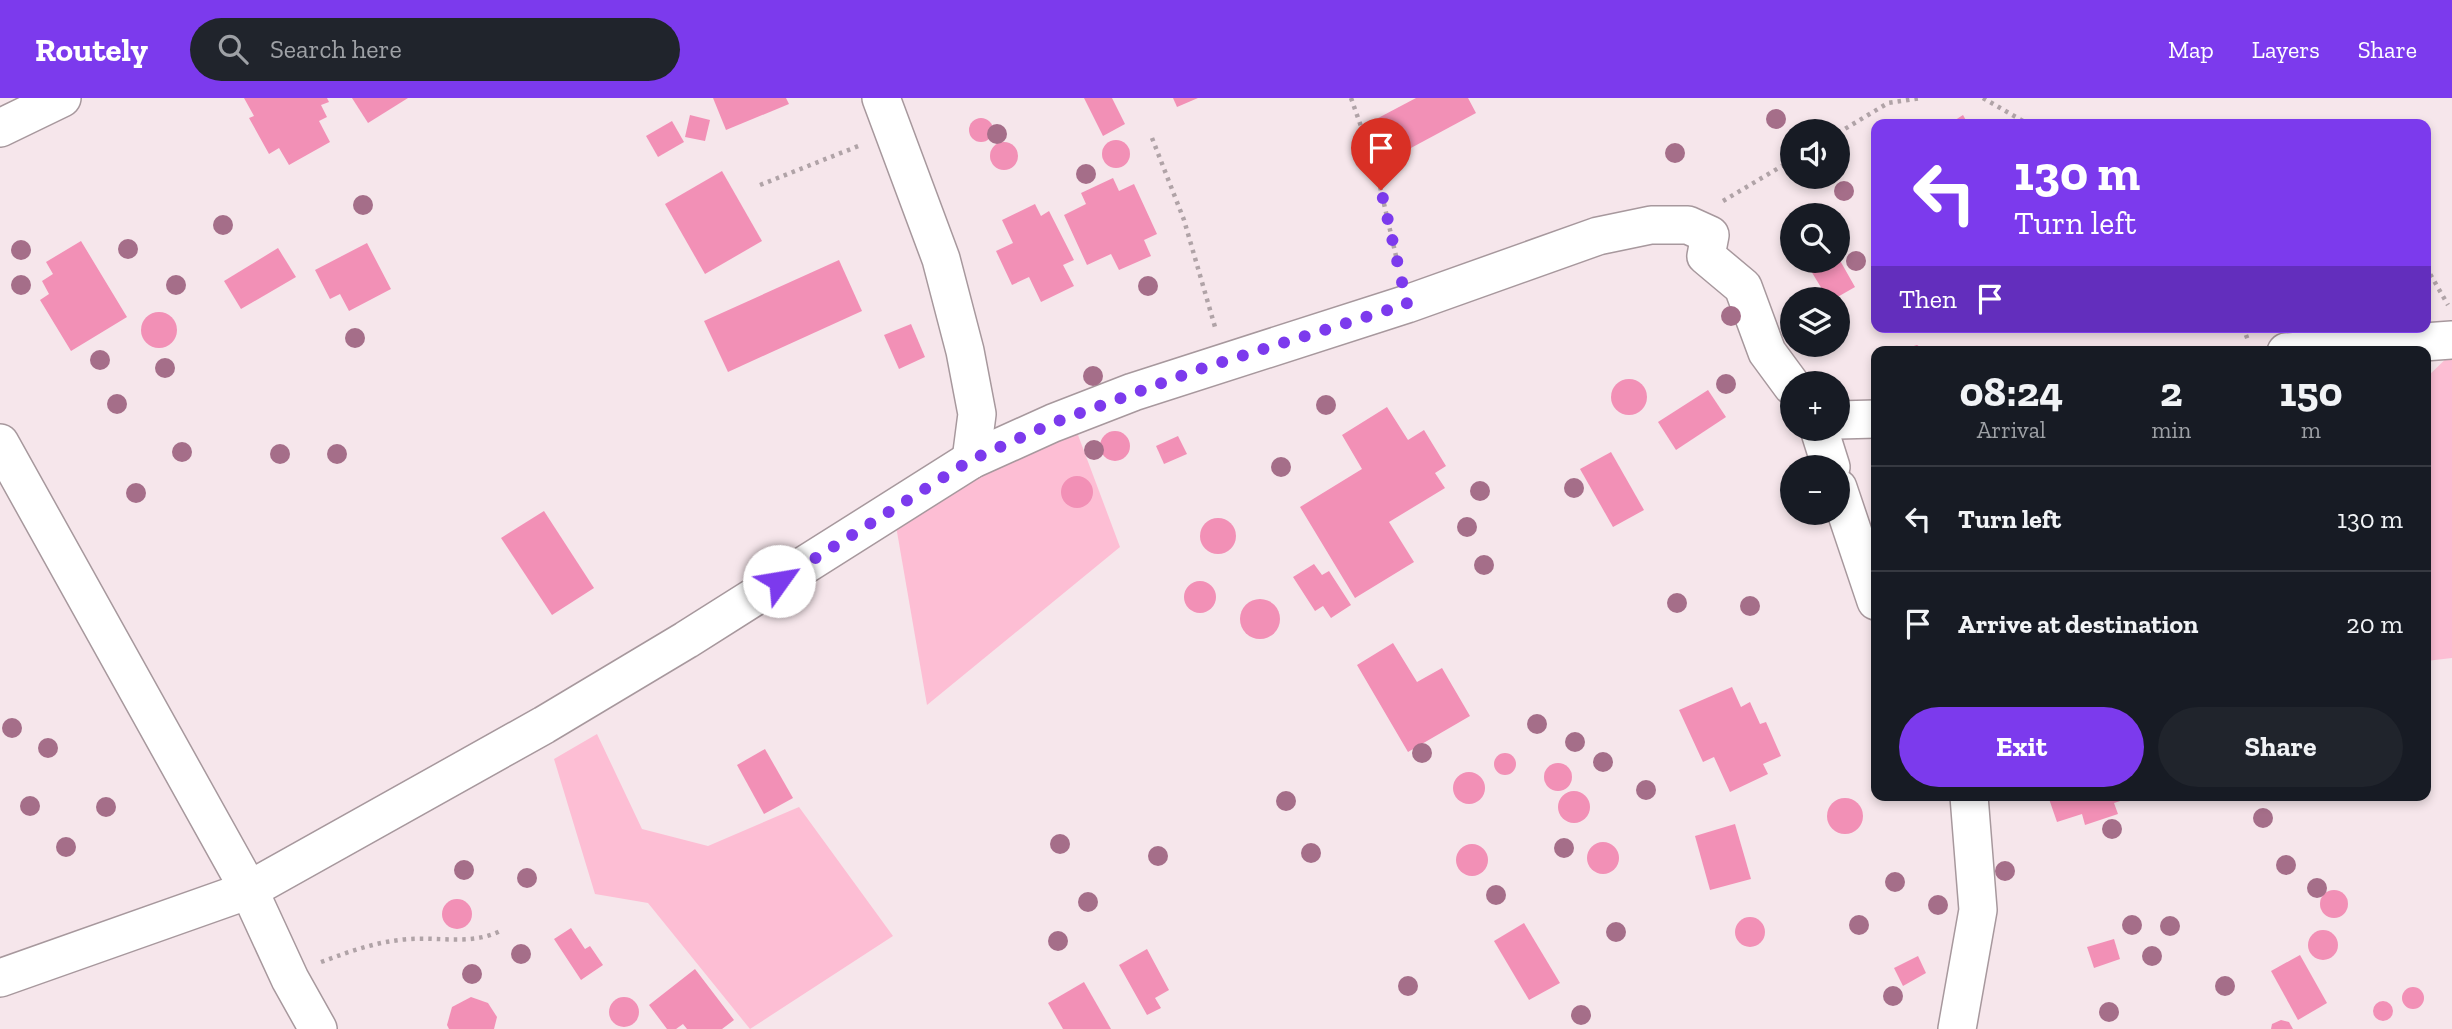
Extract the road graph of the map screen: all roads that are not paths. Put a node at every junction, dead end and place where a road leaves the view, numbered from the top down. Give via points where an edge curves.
1 (62, 98) edge
2 (881, 98) edge
3 (0, 128) edge
4 (2452, 340) edge
5 (2370, 346) edge
6 (1781, 371) edge
7 (1871, 419) edge
8 (1850, 420) edge
9 (0, 443) edge
10 (971, 460) junction
11 (1850, 524) edge
12 (1871, 586) edge
13 (1969, 801) edge
14 (249, 890) junction
15 (0, 978) edge
16 (317, 1029) edge
17 (1957, 1029) edge

1 - 3 street
2 - 10 street via 941,258 965,351 977,414
4 - 5 street
6 - 10 street via 1767,352 1743,287 1706,256 1710,235 1688,225 1651,225 1598,236 1407,304 1222,362 1053,423
7 - 8 street
9 - 14 street
10 - 14 street via 686,640
11 - 12 street
13 - 17 street via 1978,910
14 - 15 street
14 - 16 street

